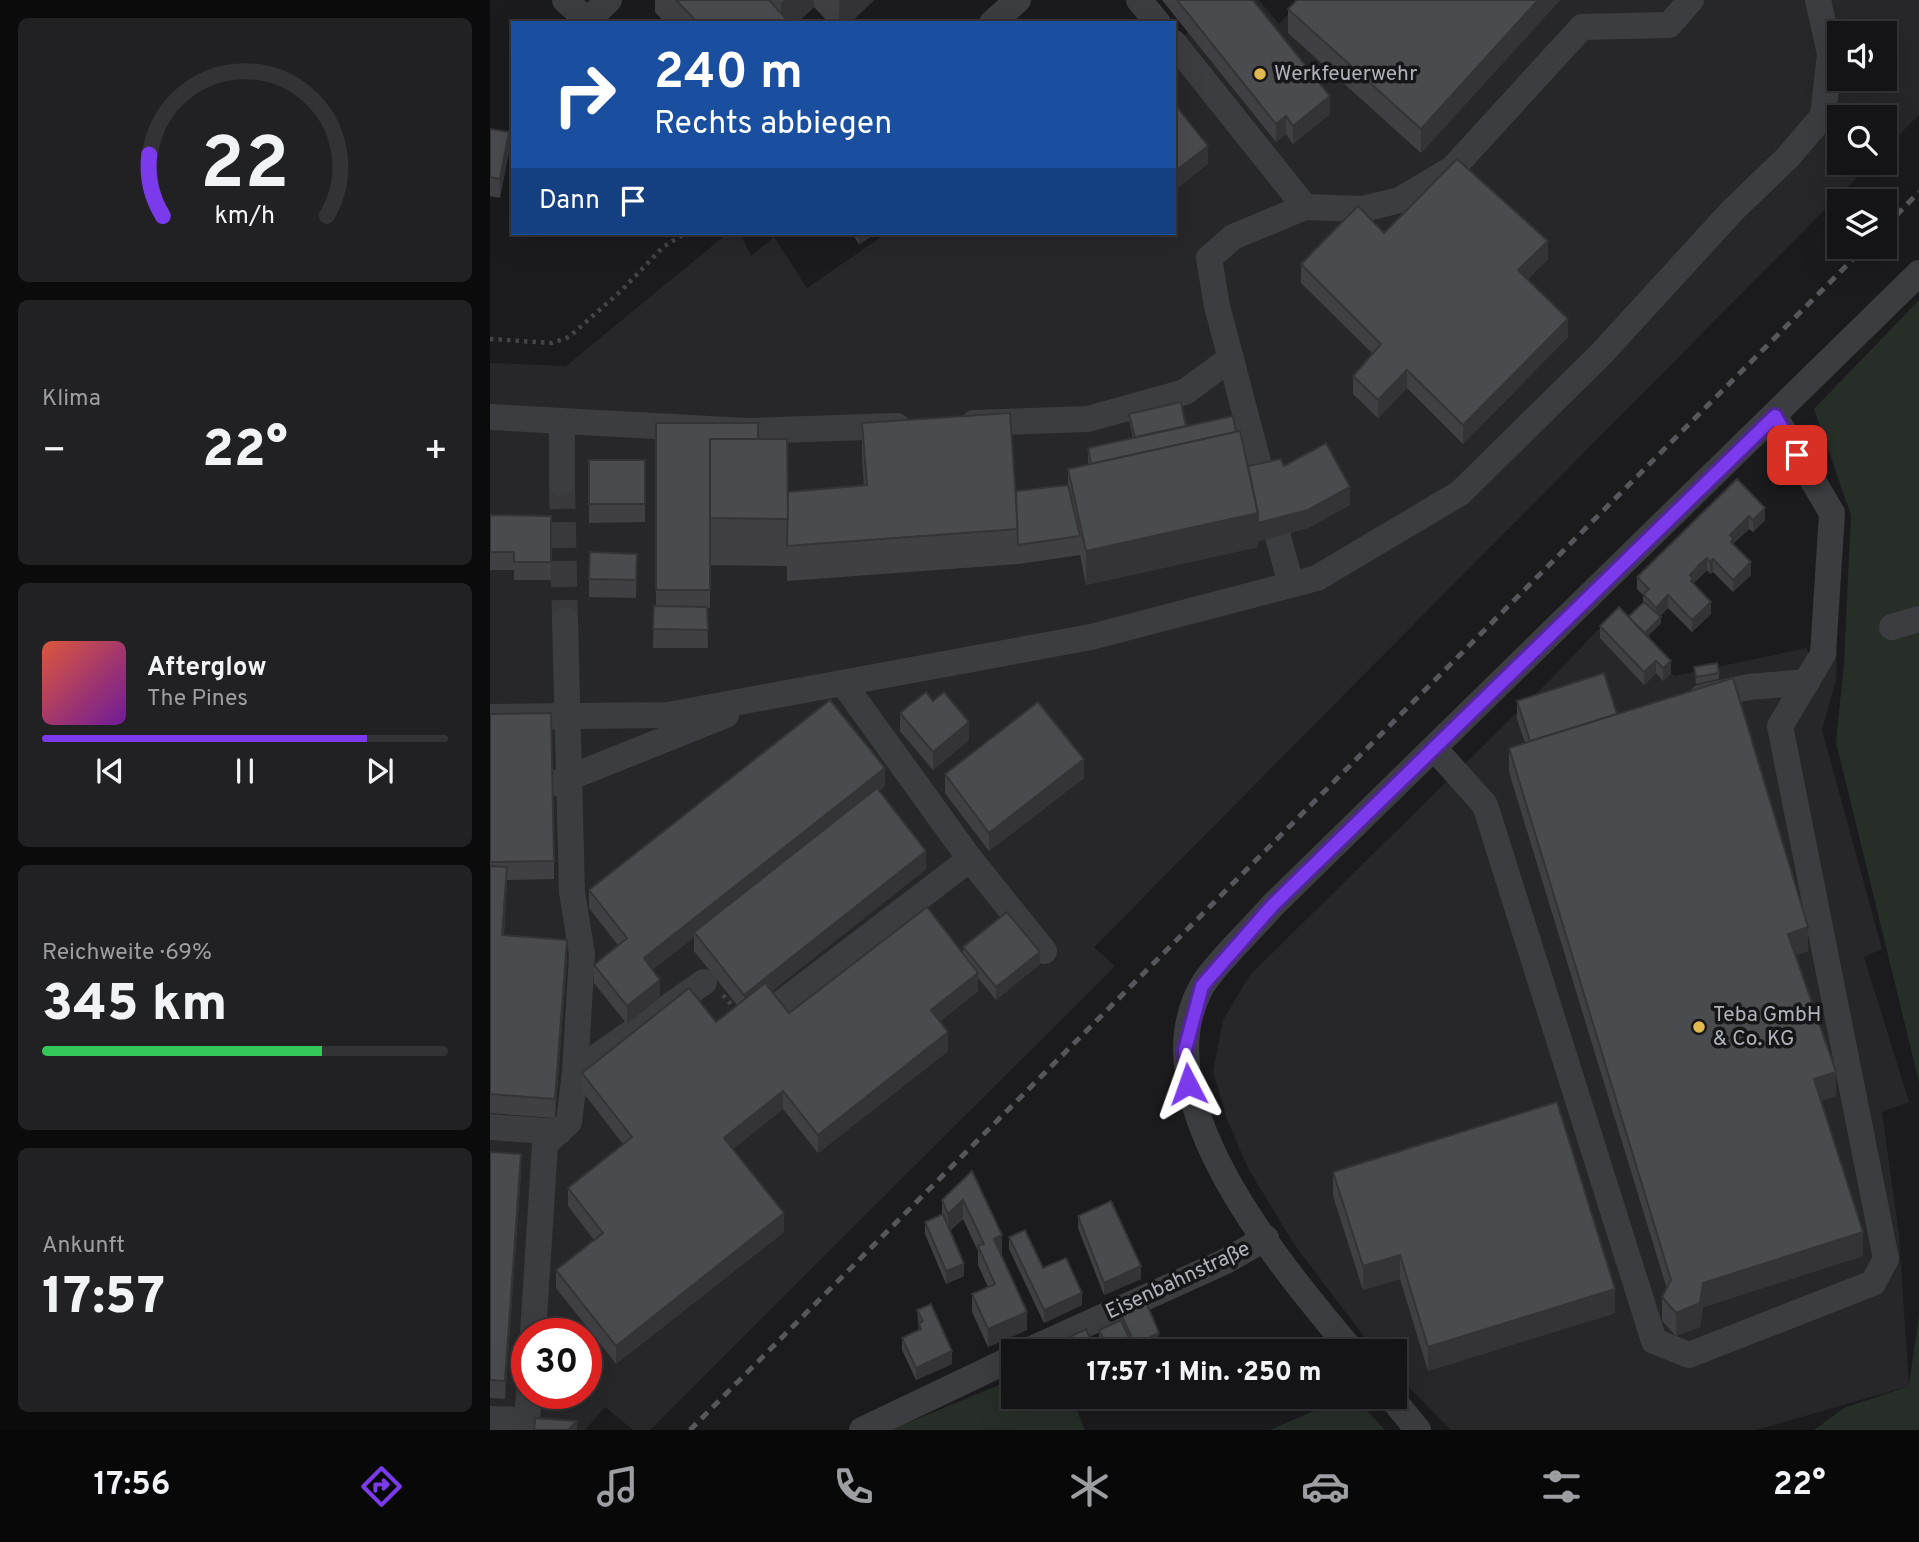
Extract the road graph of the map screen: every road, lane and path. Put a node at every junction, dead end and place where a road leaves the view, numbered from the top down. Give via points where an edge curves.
1 (565, 0) edge
2 (609, 0) edge
3 (1018, 0) edge
4 (1139, 0) edge
5 (1692, 0) edge
6 (1818, 0) edge
7 (589, 21) edge
8 (994, 21) edge
9 (1156, 21) edge
10 (1176, 46) edge
11 (1305, 207) junction
12 (683, 235) edge
13 (1919, 273) edge
14 (490, 339) edge
15 (1231, 358) junction
16 (1775, 416) junction
17 (490, 417) edge
18 (562, 422) junction
19 (951, 424) edge
20 (924, 425) edge
21 (1263, 481) edge
22 (562, 483) tunnel mouth
23 (1278, 537) edge
24 (1291, 584) junction
25 (565, 620) tunnel mouth
26 (1919, 620) edge
27 (1892, 627) dead end
28 (1807, 682) junction
29 (843, 683) junction
30 (772, 696) junction
31 (1683, 701) edge
32 (566, 716) junction
33 (490, 717) edge
34 (1434, 748) junction
35 (562, 780) junction
36 (970, 859) junction
37 (1044, 951) dead end
38 (704, 982) joint
39 (784, 1001) dead end
40 (741, 1017) edge
41 (575, 1072) junction
42 (490, 1127) edge
43 (559, 1132) junction
44 (1266, 1238) junction
45 (534, 1318) edge
46 (1054, 1339) edge
47 (1343, 1339) edge
48 (1001, 1364) edge
49 (527, 1409) edge
50 (1401, 1409) edge
51 (490, 1419) edge
52 (862, 1430) edge
53 (1418, 1430) edge

1 - 7 street
2 - 7 street
3 - 8 street
4 - 9 street
5 - 11 street via 1669,25 1582,27 1452,169 1400,200 1363,209
6 - 24 street via 1830,54 1824,116 1788,157 1602,353 1460,493 1317,578
10 - 11 street
11 - 15 street via 1233,237 1209,258
12 - 14 path via 663,247 569,337 552,342
13 - 16 street, Eisenbahnstraße
15 - 19 street via 1185,392 1088,419
15 - 21 street
16 - 28 street via 1832,513 1823,654
16 - 34 street, Eisenbahnstraße
17 - 18 street
18 - 20 street via 746,431
18 - 22 street
23 - 24 street
24 - 29 street via 1091,637
25 - 32 street
26 - 27 street
28 - 31 street via 1749,687
28 - 34 street via 1780,726 1886,1259 1873,1283 1689,1355 1654,1341 1485,805
29 - 30 street
29 - 36 street
30 - 32 street via 668,715
30 - 35 street
32 - 33 street
32 - 35 street
34 - 44 street, Eisenbahnstraße via 1272,906 1202,986 1185,1050 1188,1084 1210,1151
35 - 41 street via 582,954
36 - 37 street
36 - 39 street
38 - 40 path via 709,978
38 - 41 street
41 - 43 street via 569,1122
42 - 43 street
43 - 45 street via 545,1144
44 - 46 street, Eisenbahnstraße via 1224,1262
44 - 47 street
48 - 52 street
49 - 51 street via 527,1420
50 - 53 street

